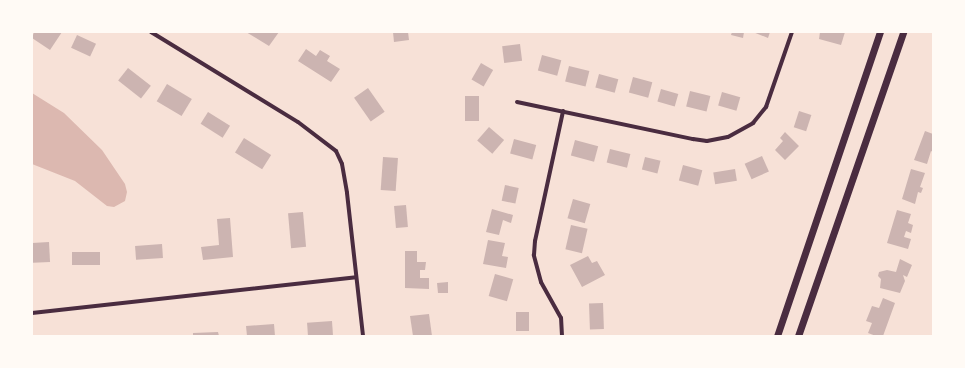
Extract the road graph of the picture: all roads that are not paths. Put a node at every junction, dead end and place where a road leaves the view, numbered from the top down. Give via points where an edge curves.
1 (151, 32) edge
2 (792, 32) edge
3 (880, 32) edge
4 (903, 32) edge
5 (517, 102) dead end
6 (563, 111) junction
7 (356, 277) junction
8 (32, 313) edge
9 (363, 336) edge
10 (562, 336) edge
11 (777, 336) edge
12 (798, 336) edge

1 - 7 street via 298,122 336,151 342,164 346,186
2 - 6 street via 766,107 753,123 728,138 707,141 692,139
3 - 11 main road
4 - 12 main road
5 - 6 street
6 - 10 street via 534,255 541,282 561,318
7 - 8 street
7 - 9 street

